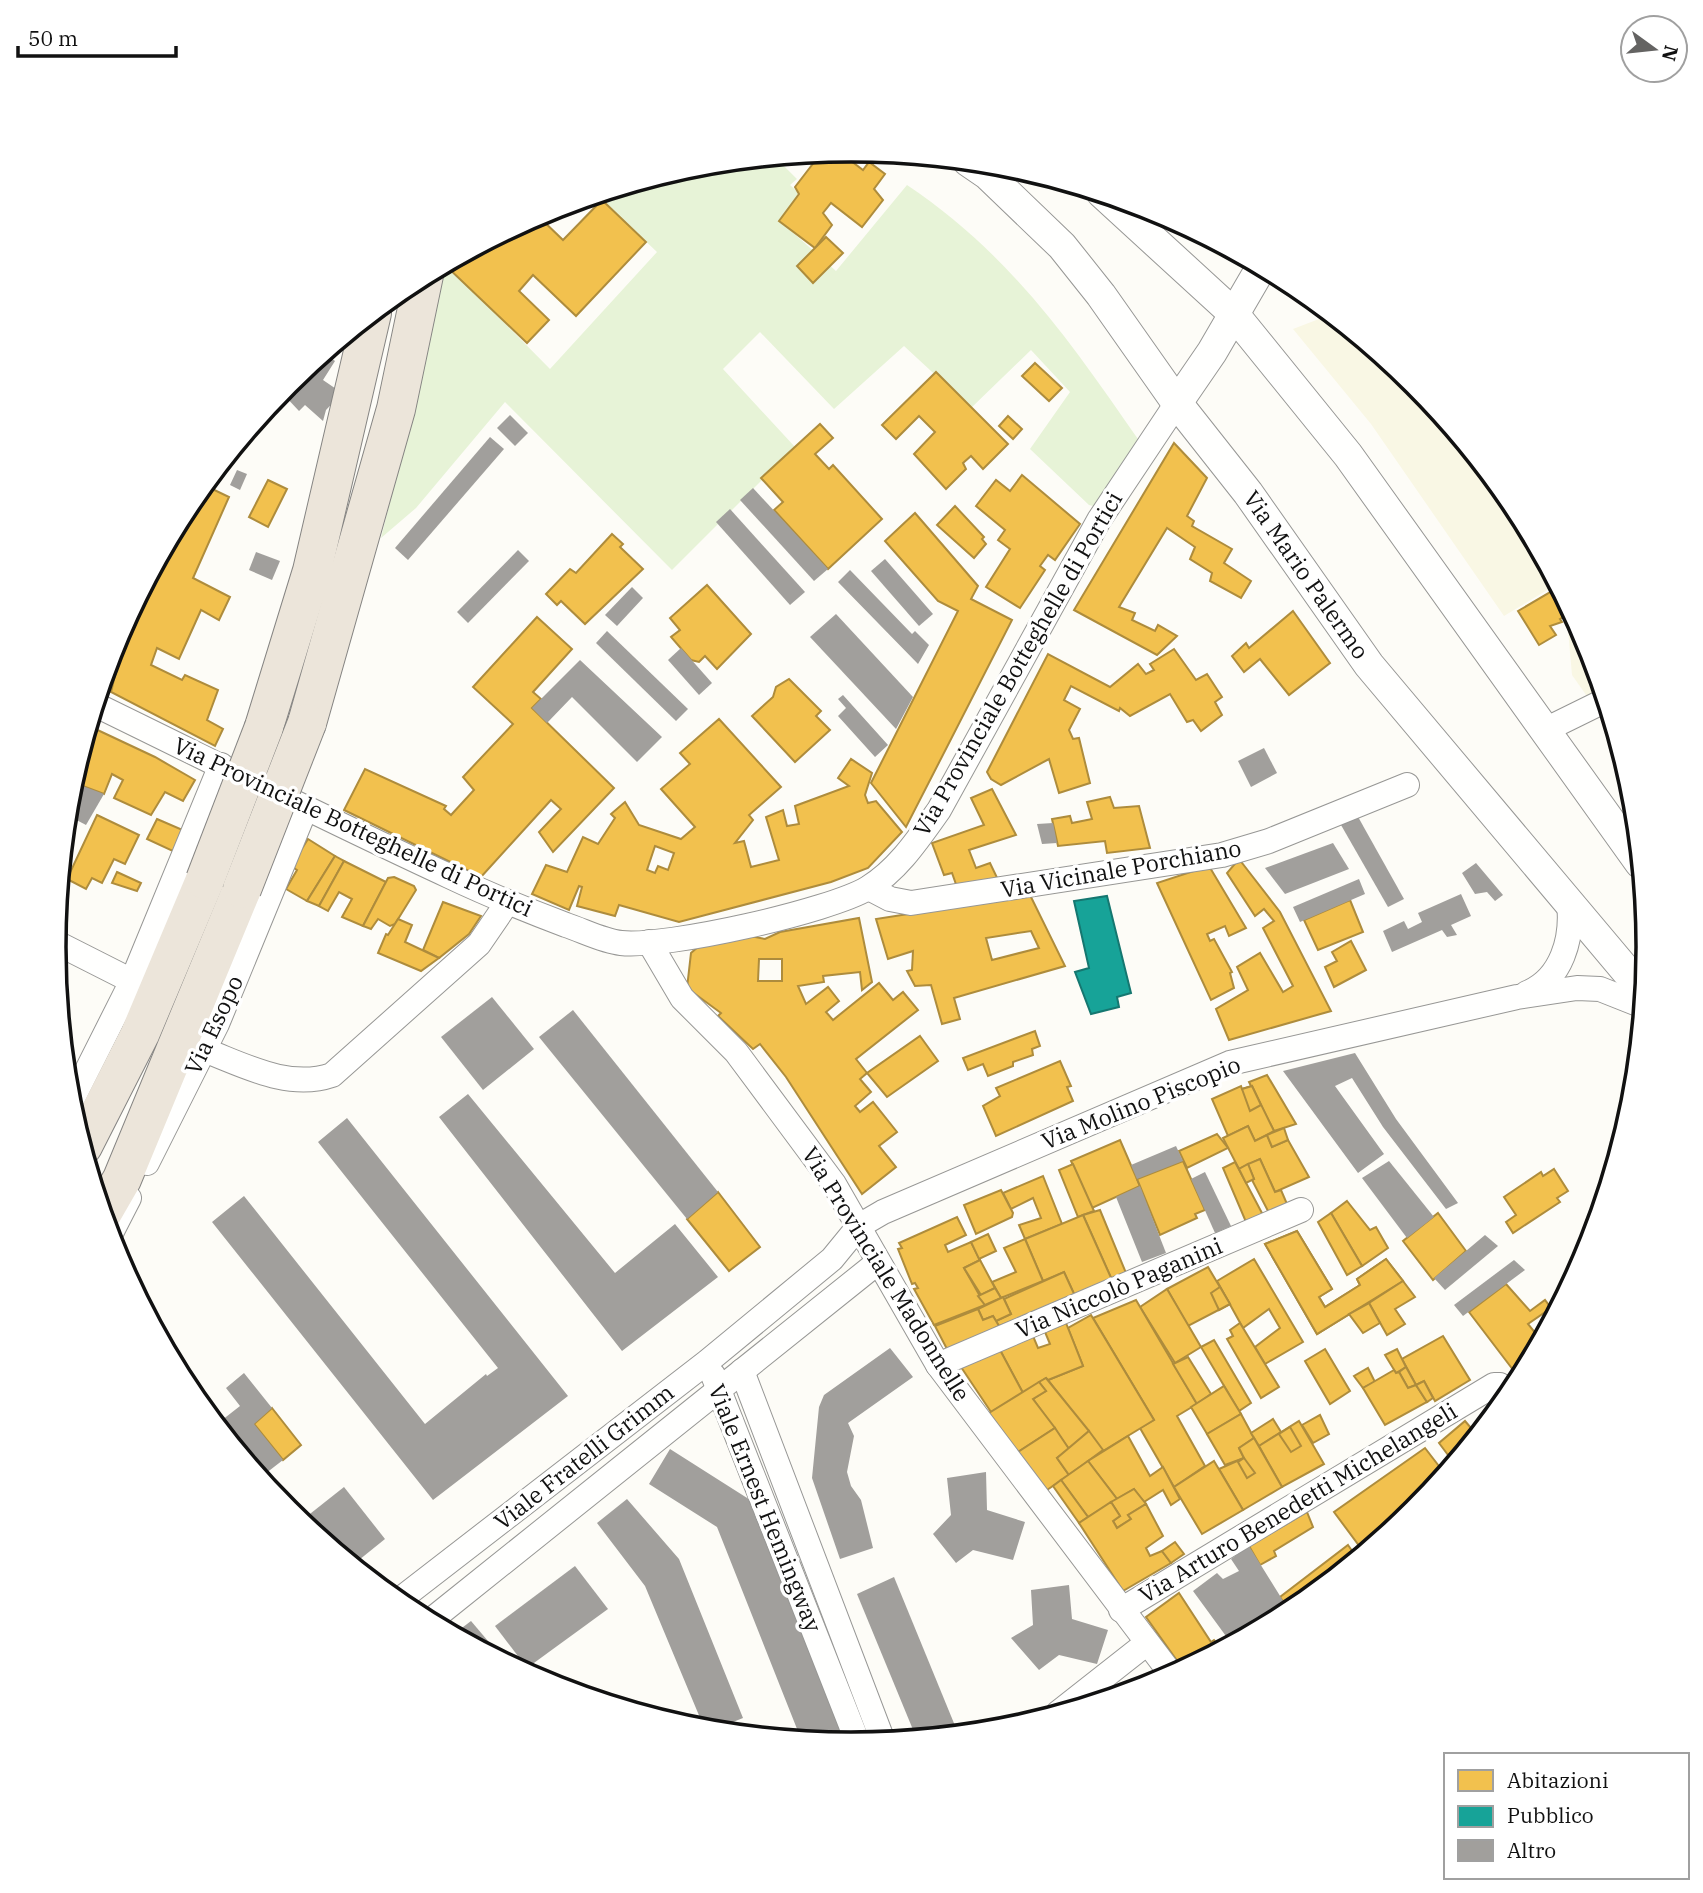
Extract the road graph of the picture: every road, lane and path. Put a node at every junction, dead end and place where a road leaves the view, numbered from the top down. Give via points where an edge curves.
1 (987, 174) edge
2 (1119, 209) edge
3 (1257, 275) edge
4 (421, 290) edge
5 (1233, 313) junction
6 (370, 328) edge
7 (1177, 403) junction
8 (1598, 705) edge
9 (104, 709) edge
10 (1545, 730) junction
11 (221, 765) junction
12 (1407, 785) dead end
13 (305, 810) junction
14 (1631, 850) edge
15 (869, 888) junction
16 (507, 903) junction
17 (1569, 904) junction
18 (649, 942) junction
19 (66, 948) edge
20 (132, 981) junction
21 (1635, 982) edge
22 (1517, 997) junction
23 (1635, 1003) edge
24 (204, 1050) junction
25 (79, 1085) edge
26 (89, 1133) edge
27 (109, 1202) edge
28 (1301, 1210) dead end
29 (117, 1222) edge
30 (859, 1226) junction
31 (877, 1263) junction
32 (708, 1362) junction
33 (938, 1365) junction
34 (742, 1371) junction
35 (1501, 1386) edge
36 (718, 1390) junction
37 (408, 1594) edge
38 (1121, 1610) junction
39 (439, 1614) edge
40 (1147, 1643) junction
41 (1165, 1666) edge
42 (1077, 1698) edge
43 (879, 1731) edge
44 (854, 1732) edge

1 - 7 street, Via Mario Palermo via 1062,246
2 - 5 street
3 - 5 street
4 - 27 highway, bridge via 396,409 307,723
5 - 7 street
5 - 10 street via 1348,455
6 - 26 highway, bridge via 312,571 264,727 140,1034
7 - 15 street, Via Provinciale Botteghelle di Portici via 1100,520 939,810 892,868
7 - 17 street, Via Mario Palermo via 1248,493 1369,665
8 - 10 street
9 - 11 street, Via Provinciale Botteghelle di Portici
10 - 14 street
11 - 13 street, Via Provinciale Botteghelle di Portici
11 - 20 street
12 - 15 street, Via Vicinale Porchiano via 1269,841 1222,855 911,903 890,900
13 - 16 street, Via Provinciale Botteghelle di Portici
13 - 24 street, Via Esopo
15 - 18 street, Via Provinciale Botteghelle di Portici via 832,904
16 - 18 street, Via Provinciale Botteghelle di Portici via 603,939
16 - 24 street via 479,944 332,1074 318,1080 283,1079
17 - 21 street, Via Mario Palermo
17 - 22 street, Via Molino Piscopio via 1566,947 1554,974 1539,988
18 - 30 street, Via Provinciale Madonnelle via 678,992 736,1052 834,1184
19 - 20 street
20 - 25 street
22 - 23 street, Via Molino Piscopio via 1600,989
22 - 30 street, Via Molino Piscopio via 1230,1063
24 - 29 street, Via Esopo
28 - 33 street, Via Niccolò Paganini
30 - 31 street, Via Provinciale Madonnelle
30 - 32 street, Viale Fratelli Grimm via 832,1259
31 - 33 street, Via Provinciale Madonnelle
31 - 34 street, Viale Fratelli Grimm
32 - 34 street, Viale Ernest Hemingway
32 - 36 street, Viale Ernest Hemingway
32 - 37 street, Viale Fratelli Grimm
33 - 38 street, Via Provinciale Madonnelle
34 - 36 street, Viale Fratelli Grimm
34 - 43 street, Viale Ernest Hemingway
35 - 38 street, Via Arturo Benedetti Michelangeli via 1494,1385
36 - 39 street, Viale Fratelli Grimm
36 - 44 street, Viale Ernest Hemingway
38 - 40 street, Via Provinciale Madonnelle
40 - 41 street, Via Provinciale Madonnelle
40 - 42 street

